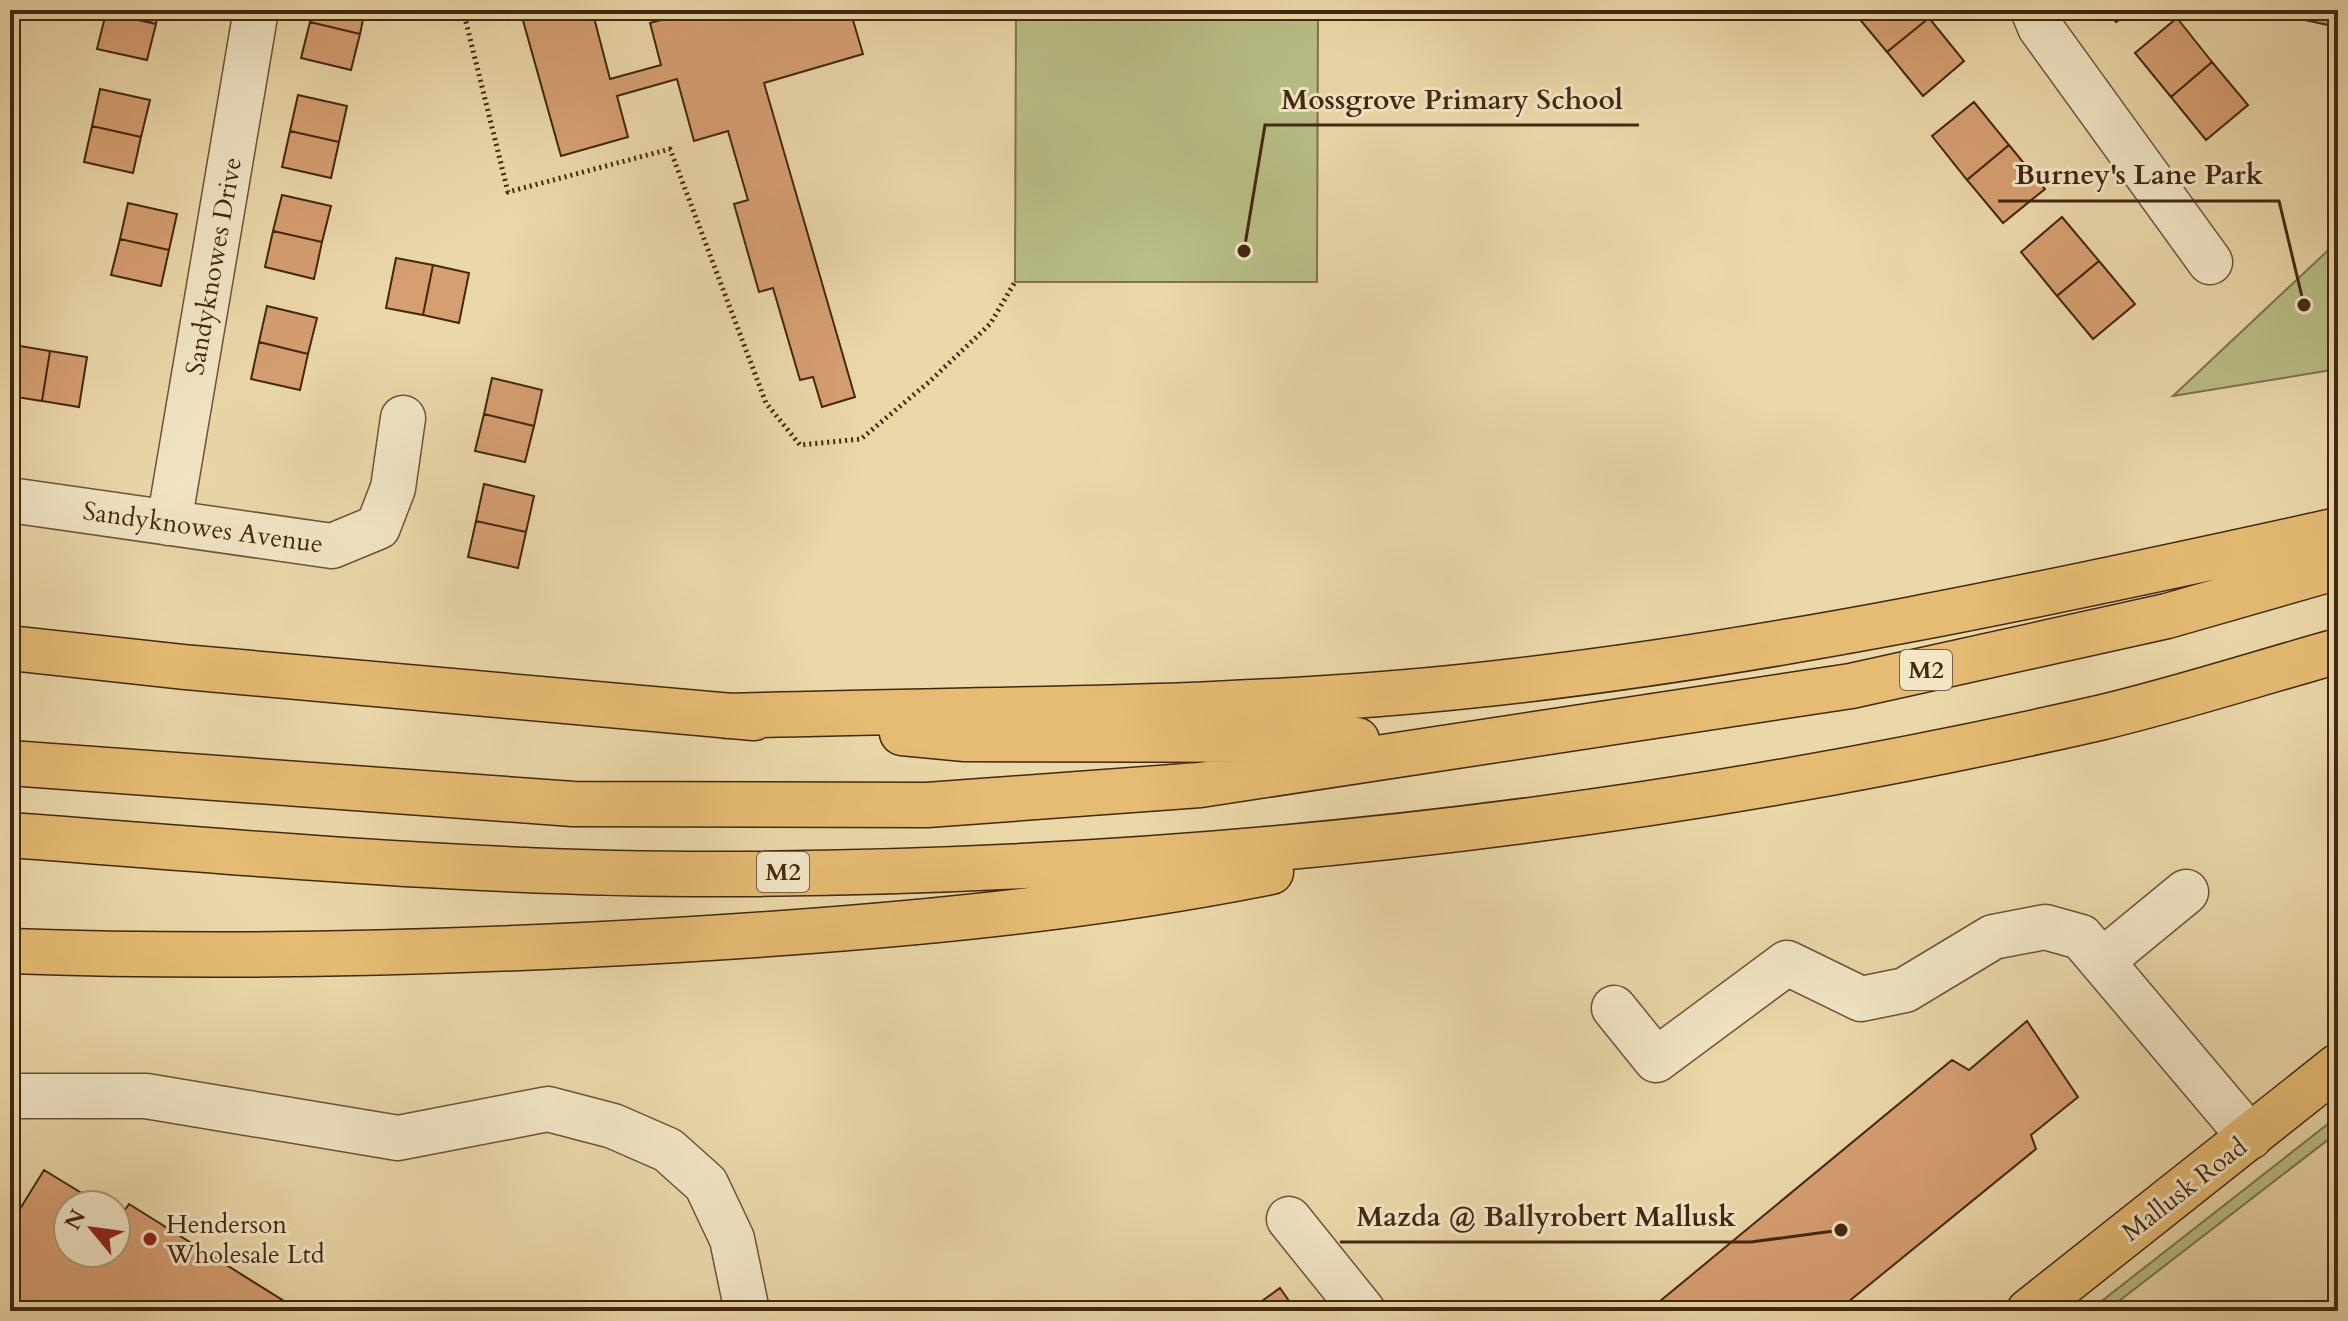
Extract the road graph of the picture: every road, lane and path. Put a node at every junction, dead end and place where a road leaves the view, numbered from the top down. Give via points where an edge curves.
1 (256, 10) edge
2 (463, 10) edge
3 (2033, 10) edge
4 (2210, 262) dead end
5 (1015, 282) dead end
6 (403, 418) dead end
7 (10, 500) edge
8 (169, 523) junction
9 (2338, 530) edge
10 (2338, 567) edge
11 (10, 648) edge
12 (2338, 651) edge
13 (727, 716) junction
14 (1508, 741) junction
15 (10, 763) edge
16 (1555, 815) junction
17 (10, 835) edge
18 (2186, 892) dead end
19 (10, 951) edge
20 (2102, 961) junction
21 (1614, 1008) dead end
22 (2338, 1066) edge
23 (10, 1096) edge
24 (2250, 1137) junction
25 (1289, 1219) dead end
26 (747, 1311) edge
27 (1363, 1311) edge
28 (2029, 1311) edge

1 - 8 street, Sandyknowes Drive
2 - 5 path via 508,192 670,149 766,403 800,445 861,439 990,324
3 - 4 street via 2040,27
6 - 8 street, Sandyknowes Avenue via 393,488 378,527 332,546
7 - 8 street, Sandyknowes Avenue
9 - 13 main road via 2038,597 1790,643 1477,686 1242,701
10 - 14 main road, M2 via 2167,616 1851,686
11 - 13 main road
12 - 16 main road, M2 via 2104,717 1796,781
13 - 14 main road via 965,739
14 - 15 main road, M2 via 1200,785 927,805 573,804
16 - 17 main road, M2 via 1217,853 727,874 426,865
16 - 19 main road via 1193,888 897,926 327,956
18 - 20 street
20 - 21 street via 2081,937 2045,927 1993,937 1905,990 1861,999 1787,963 1656,1060
20 - 24 street
22 - 24 main road, Mallusk Road
23 - 26 street via 146,1096 398,1138 548,1109 613,1126 668,1150 706,1184 732,1239
24 - 28 main road, Mallusk Road
25 - 27 street

